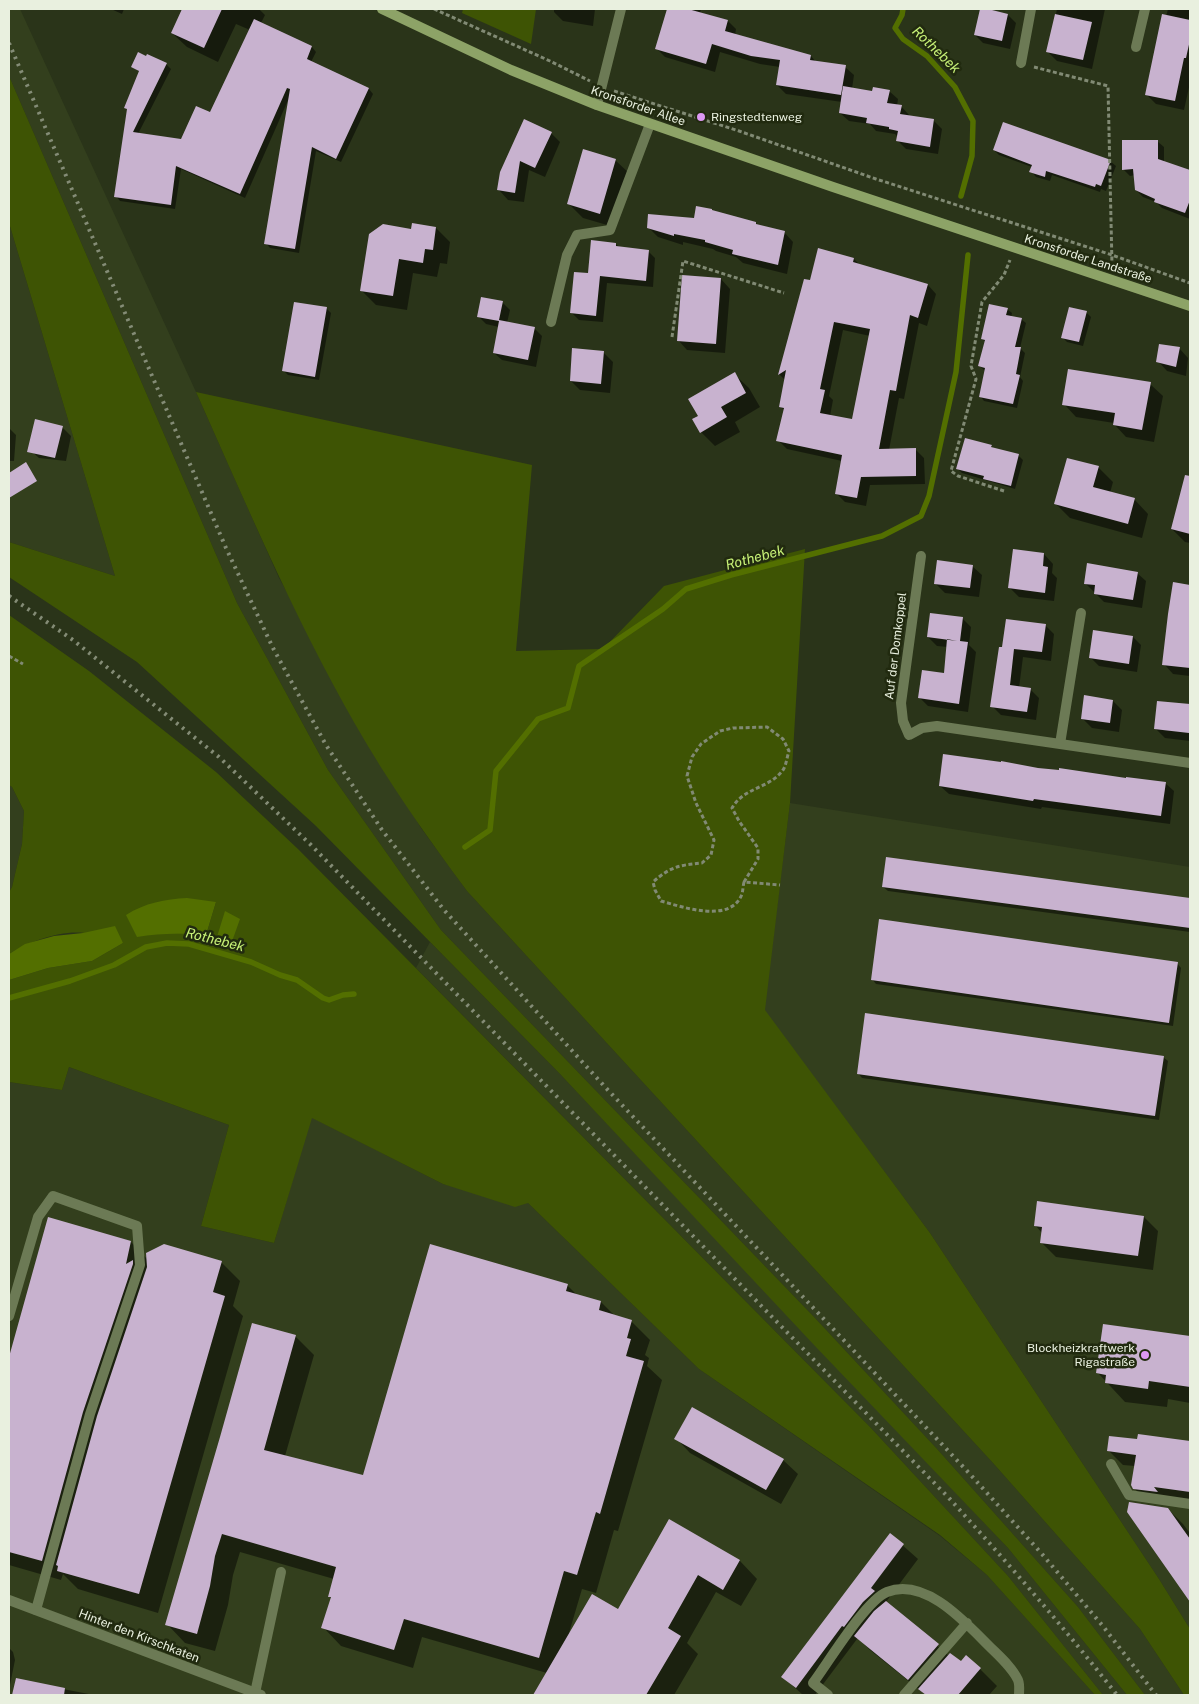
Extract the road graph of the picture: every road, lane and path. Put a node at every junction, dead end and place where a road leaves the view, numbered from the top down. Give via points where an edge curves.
1 (382, 9) edge
2 (434, 9) edge
3 (621, 9) edge
4 (1031, 9) edge
5 (1145, 9) edge
6 (1136, 47) dead end
7 (1021, 63) joint
8 (602, 87) junction
9 (597, 105) junction
10 (650, 124) junction
11 (978, 234) joint
12 (1016, 248) junction
13 (1112, 255) junction
14 (1112, 280) junction
15 (1190, 283) edge
16 (784, 293) dead end
17 (1190, 306) edge
18 (551, 322) dead end
19 (672, 337) dead end
20 (1004, 490) dead end
21 (920, 556) dead end
22 (1081, 612) dead end
23 (9, 656) edge
24 (24, 664) dead end
25 (1060, 744) junction
26 (1190, 763) edge
27 (744, 882) junction
28 (780, 885) dead end
29 (9, 1316) edge
30 (1111, 1464) dead end
31 (1190, 1504) edge
32 (281, 1572) dead end
33 (9, 1600) edge
34 (36, 1610) junction
35 (966, 1623) junction
36 (258, 1694) edge
37 (828, 1695) edge
38 (904, 1695) edge
39 (1019, 1695) edge

1 - 9 main road, Kronsforder Allee via 511,70
2 - 8 path
3 - 8 street
4 - 7 street
5 - 6 street
7 - 13 path via 1108,86
8 - 9 street
8 - 13 path
9 - 10 main road, Kronsforder Allee
10 - 11 main road, Kronsforder Allee
10 - 18 street via 610,230 577,235 567,255
11 - 12 main road, Kronsforder Landstraße
12 - 14 main road, Kronsforder Landstraße
12 - 20 path via 1004,275 982,302 971,366 976,379 951,471
13 - 14 path
13 - 15 path
14 - 17 main road, Kronsforder Landstraße
16 - 19 path via 683,261
21 - 25 street, Auf der Domkoppel via 901,703 909,735 922,728 937,726
22 - 25 street
23 - 24 path
25 - 26 street, Auf der Domkoppel
27 - 27 path via 741,895 733,904 719,911 702,912 661,901 653,882 667,870 702,863 711,855 714,840 687,776 692,757 701,744 733,728 767,727 783,739 788,751 783,770 768,784 738,798 732,808 758,848 758,859
27 - 28 path
29 - 34 street via 38,1217 53,1196 137,1226 140,1265 90,1414
30 - 31 street via 1128,1495
32 - 36 street
33 - 34 street, Hinter den Kirschkaten
34 - 36 street, Hinter den Kirschkaten
35 - 37 street via 950,1608 917,1591 898,1589 886,1592 875,1599 860,1617 813,1683
35 - 38 street
35 - 39 street via 1009,1667 1019,1682

